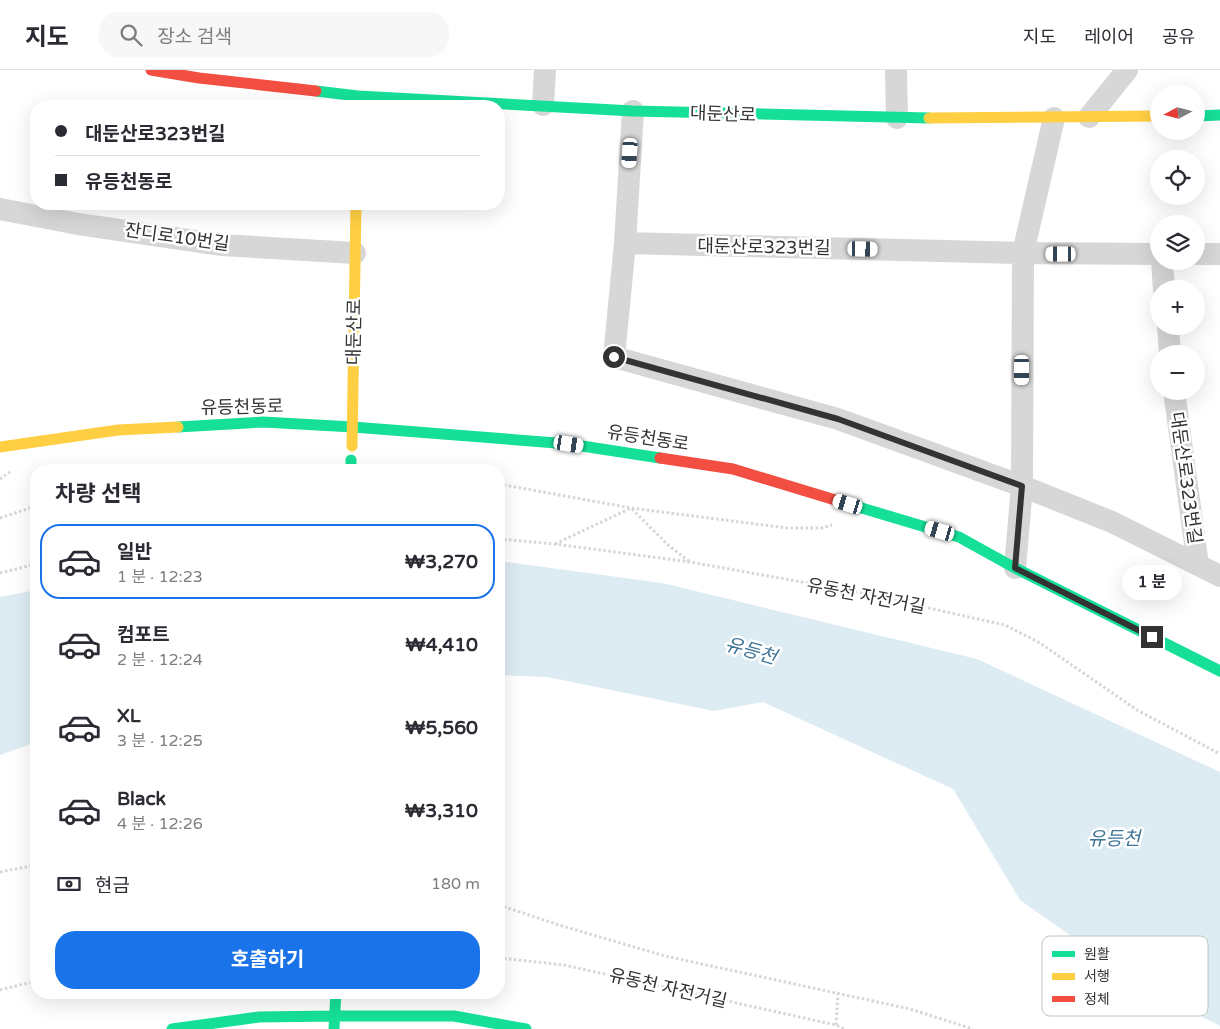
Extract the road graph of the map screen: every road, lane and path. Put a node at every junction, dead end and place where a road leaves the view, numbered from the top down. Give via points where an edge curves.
1 (151, 70) edge
2 (545, 70) edge
3 (896, 70) edge
4 (1127, 70) edge
5 (351, 100) edge
6 (505, 104) edge
7 (543, 105) junction
8 (633, 111) junction
9 (1220, 115) edge
10 (1150, 116) edge
11 (1205, 116) edge
12 (1089, 117) junction
13 (897, 118) junction
14 (1054, 118) junction
15 (0, 209) edge
16 (356, 210) edge
17 (625, 243) junction
18 (355, 253) junction
19 (1022, 253) junction
20 (1150, 254) edge
21 (1205, 254) edge
22 (1220, 254) edge
23 (1175, 400) edge
24 (353, 427) junction
25 (0, 447) edge
26 (351, 464) edge
27 (505, 485) edge
28 (1022, 486) junction
29 (30, 508) edge
30 (631, 508) junction
31 (0, 518) edge
32 (837, 524) dead end
33 (505, 540) edge
34 (555, 544) junction
35 (690, 562) junction
36 (1198, 565) junction
37 (30, 566) edge
38 (1015, 568) junction
39 (0, 573) edge
40 (1220, 576) edge
41 (1220, 671) edge
42 (1220, 754) edge
43 (30, 866) edge
44 (0, 872) edge
45 (505, 907) edge
46 (505, 959) edge
47 (30, 982) edge
48 (0, 990) edge
49 (838, 993) junction
50 (336, 999) edge
51 (335, 1016) junction
52 (459, 1023) edge
53 (836, 1025) junction
54 (172, 1029) edge
55 (334, 1029) edge
56 (526, 1029) edge
57 (844, 1029) edge
58 (973, 1029) edge

1 - 5 main road, 대둔산로
2 - 7 street
3 - 13 street
4 - 12 street
6 - 7 main road, 대둔산로
7 - 8 main road, 대둔산로
8 - 13 main road, 대둔산로
8 - 17 street, 대둔산로323번길
9 - 11 main road
10 - 12 main road, 대둔산로
12 - 14 main road, 대둔산로
13 - 14 main road, 대둔산로
14 - 19 street
15 - 18 street, 잔디로10번길 via 222,245
16 - 18 main road, 대둔산로
17 - 19 street, 대둔산로323번길
17 - 28 street, 대둔산로323번길 via 614,357 838,419
18 - 24 main road, 대둔산로
19 - 20 street, 대둔산로323번길
19 - 28 street
21 - 22 street
23 - 36 street, 대둔산로323번길
24 - 25 main road, 유등천동로 via 263,422 128,429
24 - 26 main road, 대둔산로
24 - 38 main road, 유등천동로 via 569,444 733,469 959,537
27 - 30 path
28 - 36 street, 대둔산로323번길 via 1112,522
28 - 38 street
29 - 31 path
30 - 32 path via 787,528 822,528
30 - 34 path
30 - 35 path, 유동천 자전거길
33 - 34 path
34 - 35 path
35 - 42 path, 유동천 자전거길 via 1005,625 1040,643 1137,710
36 - 40 street, 대둔산로323번길
37 - 39 path
38 - 41 main road, 유등천동로
43 - 44 path
45 - 49 path via 664,956
46 - 53 path, 유동천 자전거길 via 564,965
47 - 48 path
49 - 53 path
49 - 58 path via 910,1009
50 - 51 main road
51 - 52 main road
51 - 54 main road via 259,1017
51 - 55 main road
52 - 56 main road
53 - 57 path, 유동천 자전거길

